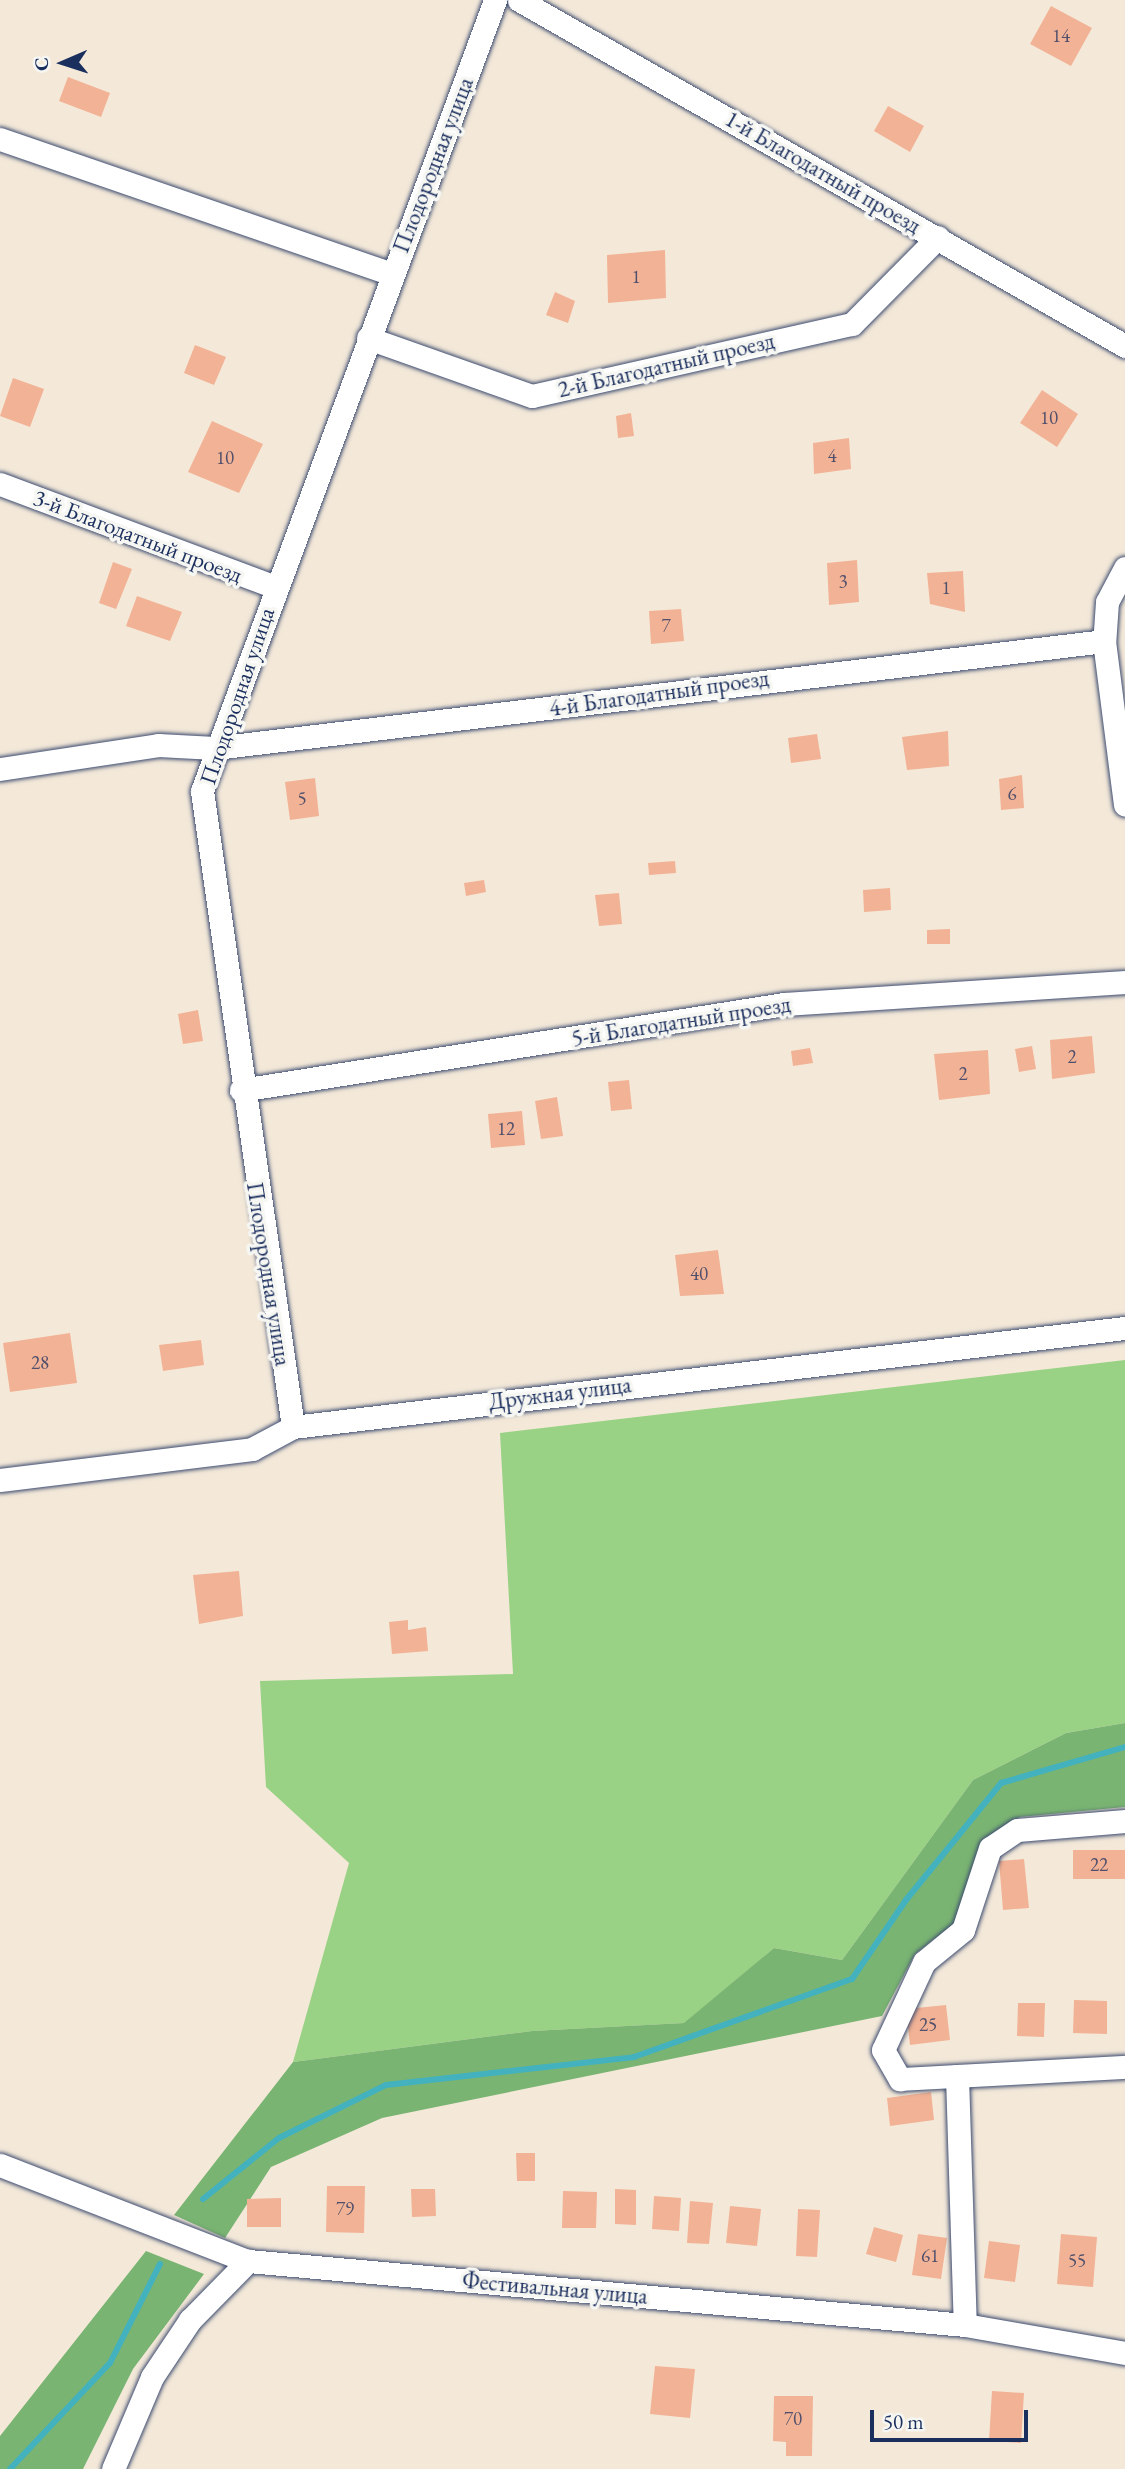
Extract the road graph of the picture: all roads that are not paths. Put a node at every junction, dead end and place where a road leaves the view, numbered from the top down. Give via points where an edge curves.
1 (495, 0) edge
2 (519, 0) edge
3 (0, 139) edge
4 (938, 237) junction
5 (392, 274) junction
6 (368, 338) junction
7 (1125, 346) edge
8 (0, 484) edge
9 (1125, 568) edge
10 (275, 587) junction
11 (1104, 640) junction
12 (215, 748) junction
13 (0, 769) edge
14 (1125, 805) edge
15 (1125, 982) edge
16 (241, 1090) junction
17 (1125, 1328) edge
18 (293, 1427) junction
19 (0, 1480) edge
20 (1125, 1821) edge
21 (1125, 2067) edge
22 (957, 2076) junction
23 (0, 2165) edge
24 (248, 2261) junction
25 (965, 2325) junction
26 (1125, 2354) edge
27 (113, 2469) edge

1 - 5 street, Плодородная улица
2 - 4 street, 1-й Благодатный проезд
3 - 5 street
4 - 6 street, 2-й Благодатный проезд via 852,324 532,396
4 - 7 street, 1-й Благодатный проезд
5 - 6 street, Плодородная улица
6 - 10 street, Плодородная улица
8 - 10 street, 3-й Благодатный проезд
9 - 11 street via 1107,602
10 - 12 street, Плодородная улица
11 - 12 street, 4-й Благодатный проезд
11 - 14 street
12 - 13 street, 4-й Благодатный проезд via 158,745
12 - 16 street, Плодородная улица via 202,791
15 - 16 street, 5-й Благодатный проезд via 784,1004
16 - 18 street, Плодородная улица
17 - 18 street, Дружная улица
18 - 19 street, Дружная улица via 252,1449
20 - 22 street via 1017,1830 990,1848 963,1930 924,1962 897,2010 883,2049 901,2078
21 - 22 street
22 - 25 street
23 - 24 street, Фестивальная улица
24 - 25 street, Фестивальная улица
24 - 27 street via 191,2320 152,2377
25 - 26 street, Фестивальная улица

